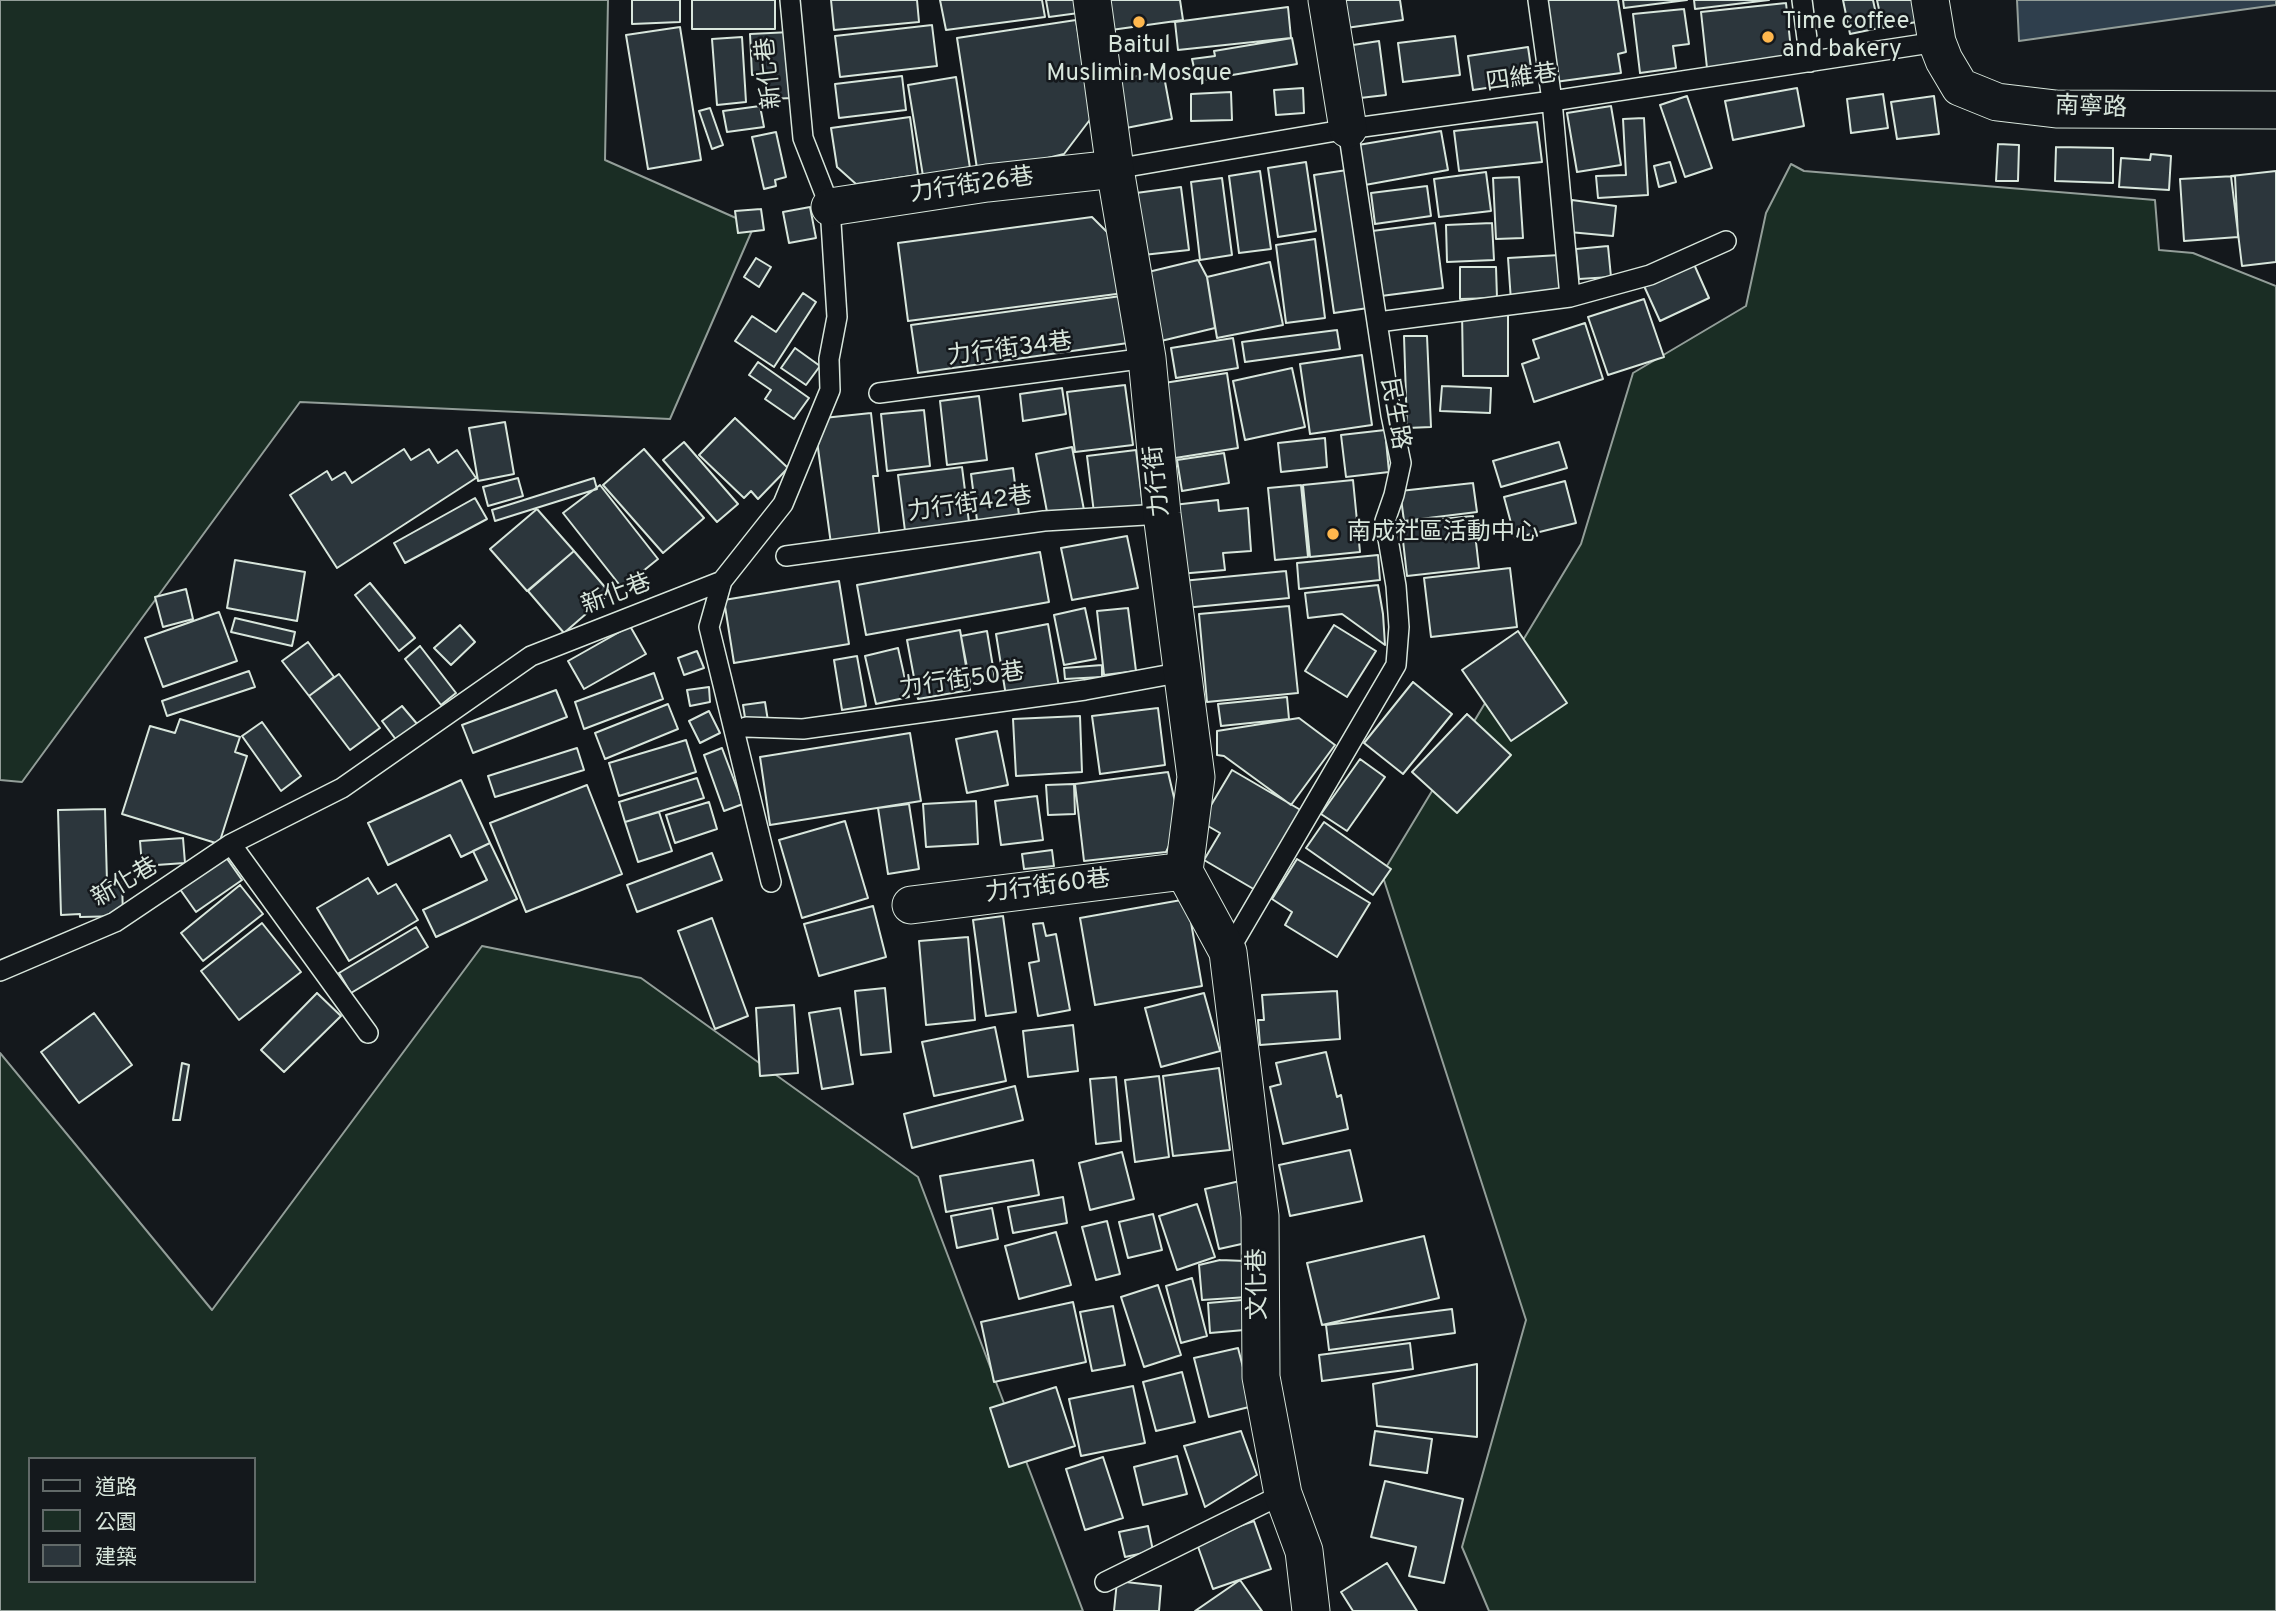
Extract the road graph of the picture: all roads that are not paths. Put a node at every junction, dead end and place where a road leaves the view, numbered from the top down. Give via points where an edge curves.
1 (790, 0) edge
2 (1092, 0) edge
3 (1327, 0) edge
4 (1538, 0) edge
5 (1802, 0) edge
6 (1930, 0) edge
7 (1937, 42) junction
8 (1810, 62) junction
9 (1552, 101) junction
10 (2276, 110) edge
11 (1348, 129) junction
12 (1115, 169) junction
13 (830, 207) junction
14 (1726, 240) dead end
15 (1570, 297) junction
16 (1378, 322) junction
17 (1147, 358) junction
18 (879, 393) dead end
19 (1162, 514) junction
20 (786, 556) dead end
21 (722, 581) junction
22 (1183, 672) junction
23 (746, 727) dead end
24 (231, 844) junction
25 (1184, 871) junction
26 (771, 882) dead end
27 (911, 905) dead end
28 (1228, 952) junction
29 (0, 971) edge
30 (369, 1033) dead end
31 (1283, 1494) junction
32 (1105, 1582) dead end
33 (1311, 1611) edge

1 - 13 lane, 新化巷 via 803,138
2 - 12 street, 力行街
3 - 11 street, 民生路
4 - 9 lane
5 - 8 lane
6 - 7 street, 南寧路
7 - 8 lane, 四維巷
7 - 10 street, 南寧路 via 1960,87 1997,102 2056,109
8 - 9 lane, 四維巷
9 - 11 lane, 四維巷
9 - 15 lane
11 - 12 lane, 四維巷
11 - 16 lane, 民生路
12 - 13 street, 力行街26巷
12 - 17 street, 力行街
13 - 21 lane, 新化巷 via 837,317 829,359 831,390 783,504
14 - 15 lane via 1650,275
15 - 16 lane
16 - 28 lane, 民生路 via 1401,463 1385,521 1396,586 1396,665
17 - 18 lane, 力行街34巷
17 - 19 street, 力行街
19 - 20 lane, 力行街42巷 via 1044,521
19 - 22 street, 力行街
21 - 24 lane, 新化巷 via 531,656 342,788
21 - 26 lane via 709,627
22 - 23 lane, 力行街50巷 via 803,729
22 - 25 street, 力行街 via 1196,777
24 - 29 lane, 新化巷 via 115,922
24 - 30 lane
25 - 27 street, 力行街60巷
25 - 28 street
28 - 31 street, 文化巷 via 1259,1216 1261,1377
31 - 32 lane
31 - 33 street, 文化巷 via 1304,1551

